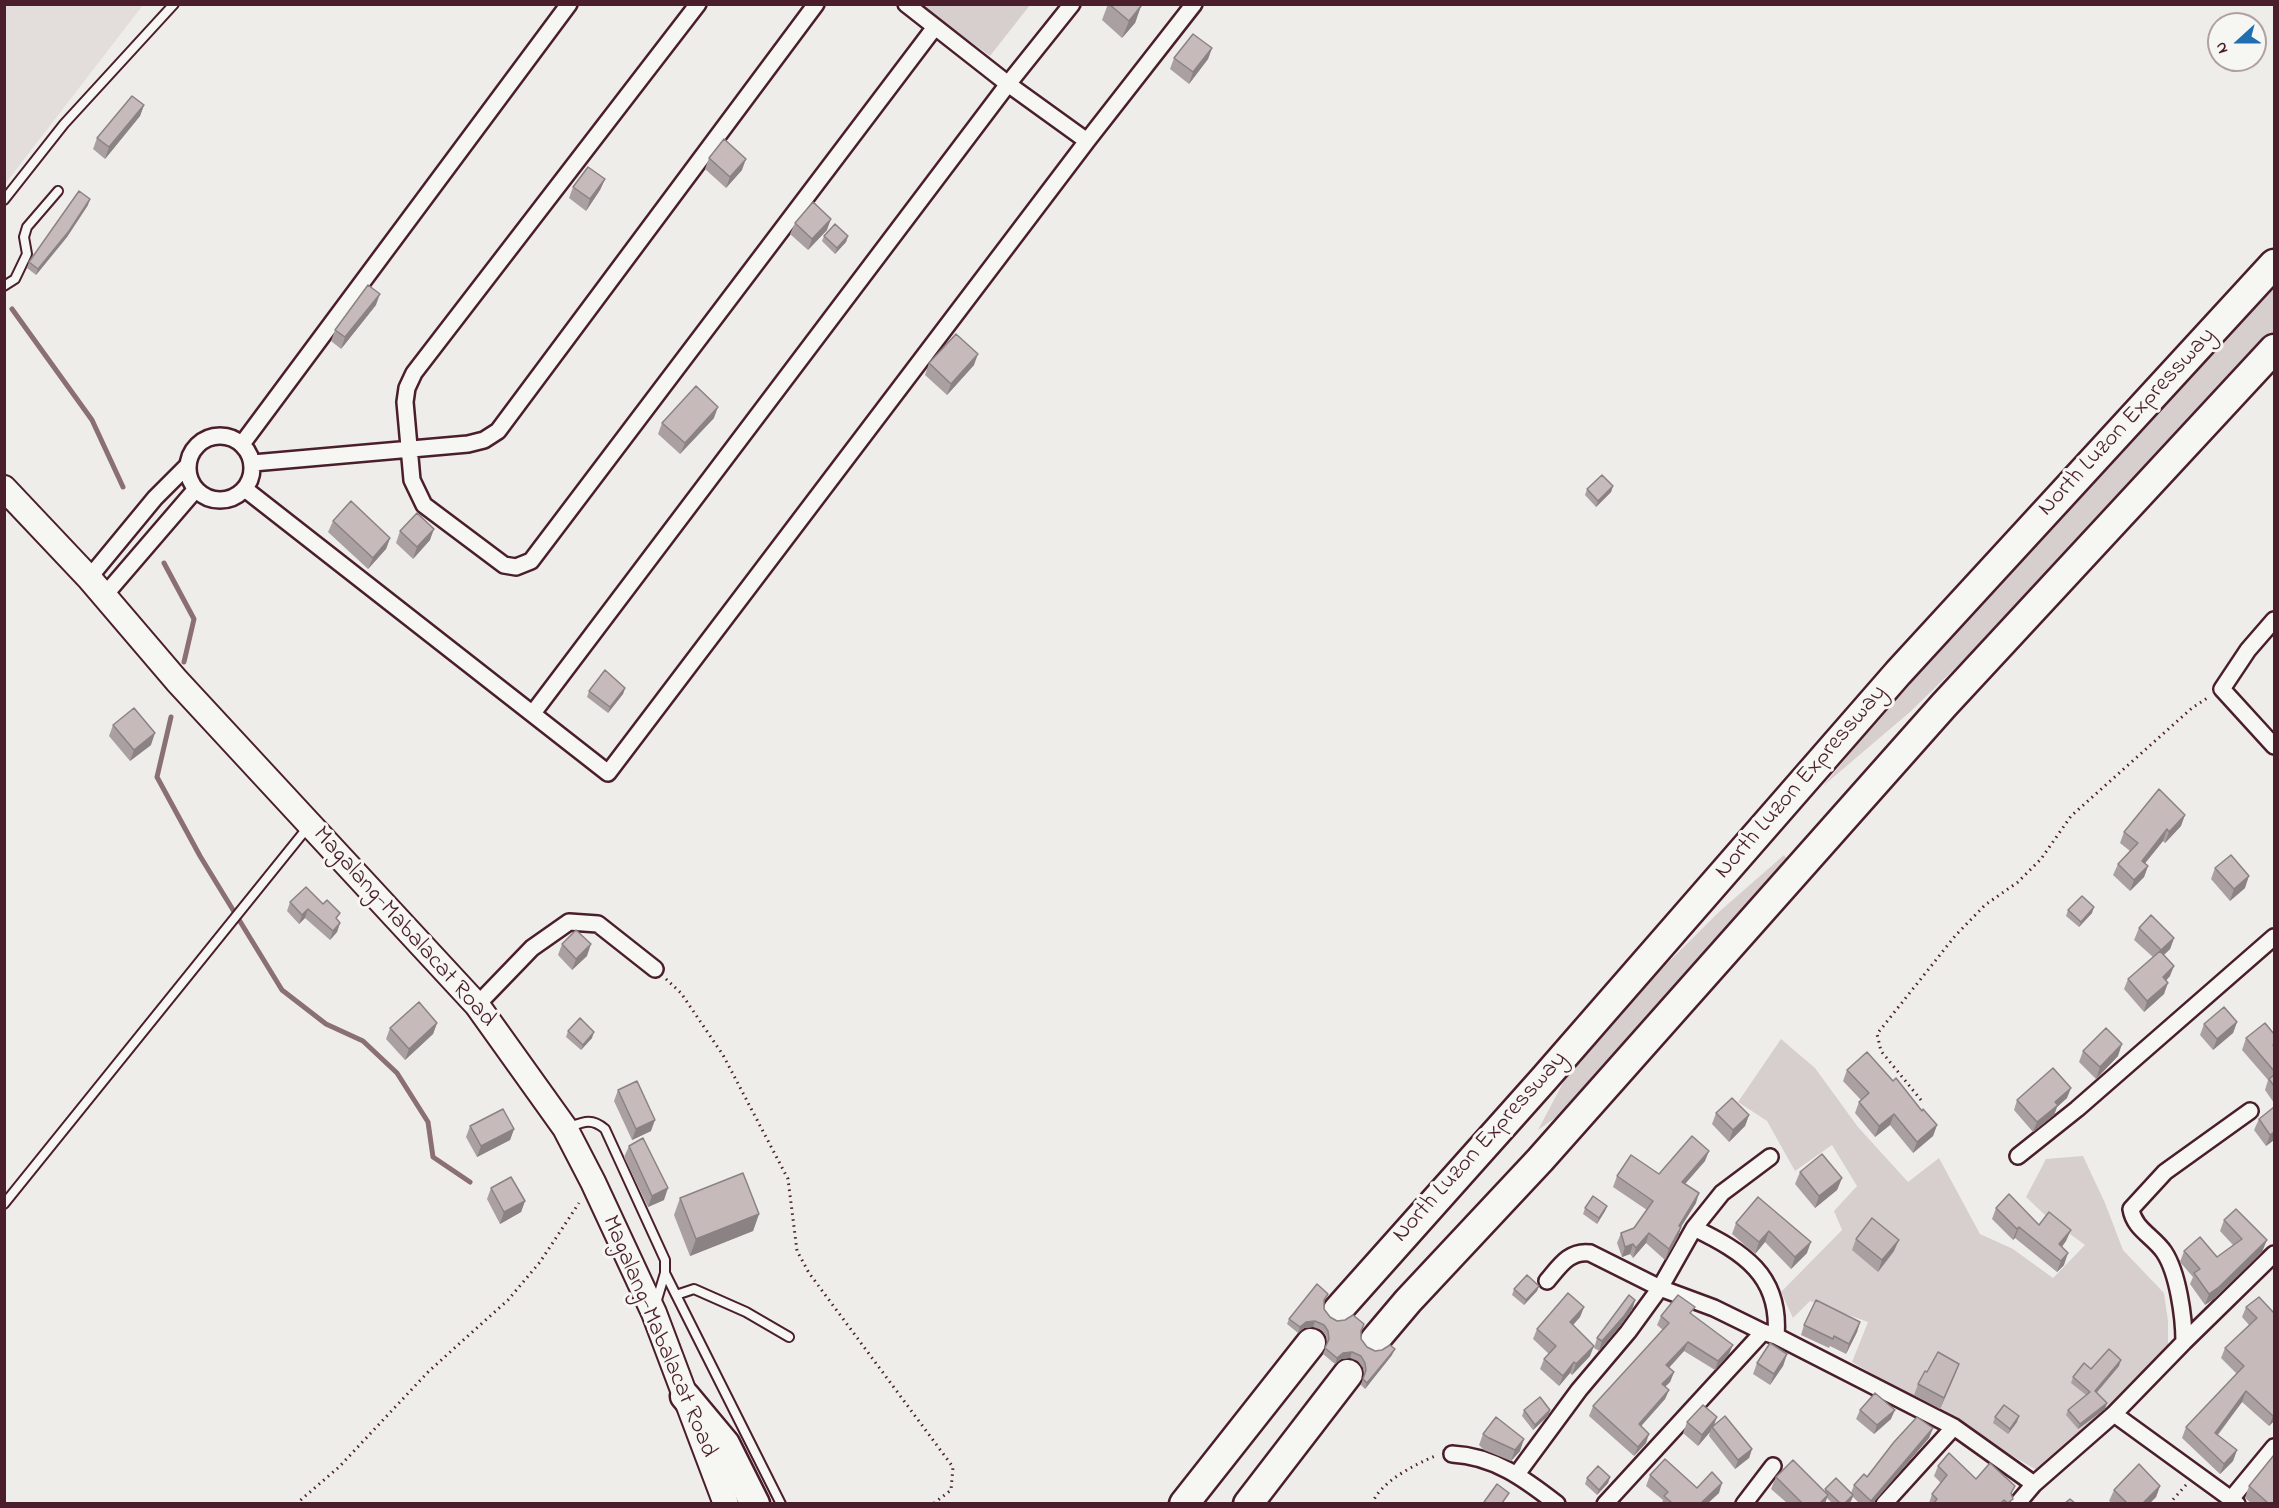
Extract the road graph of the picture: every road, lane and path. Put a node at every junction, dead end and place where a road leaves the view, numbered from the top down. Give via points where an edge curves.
1 (174, 4) edge
2 (569, 4) edge
3 (698, 4) edge
4 (816, 4) edge
5 (906, 4) edge
6 (1072, 4) edge
7 (1194, 4) edge
8 (935, 27) junction
9 (1008, 84) junction
10 (1087, 141) junction
11 (58, 191) dead end
12 (4, 200) edge
13 (2274, 264) edge
14 (4, 286) edge
15 (2274, 349) edge
16 (242, 444) junction
17 (411, 450) junction
18 (252, 463) junction
19 (188, 465) junction
20 (4, 488) edge
21 (196, 489) junction
22 (245, 489) junction
23 (103, 578) junction
24 (2274, 620) edge
25 (2222, 689) junction
26 (532, 713) junction
27 (2274, 746) edge
28 (310, 825) junction
29 (2274, 937) edge
30 (655, 969) joint
31 (477, 1005) junction
32 (1921, 1100) dead end
33 (2250, 1111) dead end
34 (565, 1128) junction
35 (2018, 1156) dead end
36 (1770, 1157) dead end
37 (593, 1182) junction
38 (4, 1204) edge
39 (1694, 1228) junction
40 (2274, 1254) edge
41 (665, 1273) junction
42 (1547, 1281) dead end
43 (1660, 1288) junction
44 (676, 1295) junction
45 (1338, 1310) dead end
46 (654, 1314) junction
47 (1769, 1334) junction
48 (789, 1337) dead end
49 (1375, 1340) dead end
50 (2184, 1342) junction
51 (1311, 1343) dead end
52 (1348, 1374) dead end
53 (685, 1396) junction
54 (2114, 1414) junction
55 (1954, 1427) junction
56 (2274, 1447) edge
57 (1452, 1454) joint
58 (1773, 1466) dead end
59 (1517, 1474) junction
60 (2195, 1474) junction
61 (2034, 1484) junction
62 (2234, 1501) edge
63 (296, 1503) edge
64 (726, 1503) edge
65 (755, 1503) edge
66 (781, 1503) edge
67 (933, 1503) edge
68 (1184, 1503) edge
69 (1248, 1503) edge
70 (1372, 1503) edge
71 (1557, 1503) edge
72 (1605, 1503) edge
73 (1744, 1503) edge
74 (1884, 1503) edge
75 (2017, 1503) edge
76 (2169, 1503) edge

1 - 12 lane via 64,124
2 - 16 street
3 - 17 street via 414,373 405,402
4 - 17 street via 498,431 468,444
5 - 8 street
6 - 9 street
7 - 10 street
8 - 9 street
8 - 17 street via 531,561 516,567 504,566 424,505 412,480
9 - 10 street
9 - 26 street
10 - 26 street via 608,772
11 - 14 lane via 27,227 27,254 15,279
13 - 45 highway, North Luzon Expressway via 1898,673
15 - 49 highway, North Luzon Expressway via 1944,705
16 - 18 street
16 - 19 street via 224,435 204,439 190,455
17 - 18 street
18 - 22 street
19 - 21 street
19 - 23 street via 155,498
20 - 23 main road, Magalang-Mabalacat Road
21 - 22 street via 215,500 237,496
21 - 23 street
22 - 26 street
23 - 28 main road, Magalang-Mabalacat Road via 177,681
24 - 25 street
25 - 27 street
25 - 32 path via 2192,708 2071,816 2041,859 2018,882 1985,905 1955,936 1877,1034 1881,1051
28 - 31 main road, Magalang-Mabalacat Road
28 - 38 lane
29 - 35 street via 2077,1110
30 - 31 street via 598,924 569,922 532,948
30 - 67 path via 681,993 697,1015 762,1126 788,1179 797,1251 809,1273 952,1467 951,1490
31 - 34 main road, Magalang-Mabalacat Road
33 - 50 street via 2164,1172 2131,1209 2133,1219 2164,1251 2173,1269 2184,1316
34 - 37 main road, Magalang-Mabalacat Road
34 - 41 lane via 584,1121 596,1122 605,1129 661,1247
36 - 39 street via 1722,1193
37 - 46 main road, Magalang-Mabalacat Road
37 - 63 path via 540,1262 508,1300 429,1371 339,1467
39 - 43 street
39 - 47 street via 1749,1260 1767,1281 1776,1305
40 - 50 street
41 - 44 lane
41 - 46 lane
42 - 43 street via 1570,1256 1580,1251
43 - 47 street
43 - 59 street
44 - 48 lane via 694,1289
44 - 66 lane
46 - 53 main road, Magalang-Mabalacat Road
47 - 55 street
47 - 72 street
50 - 54 street
51 - 68 highway
52 - 69 highway
53 - 64 main road, Magalang-Mabalacat Road
53 - 65 highway via 725,1444
54 - 60 street
54 - 61 street
55 - 61 street
55 - 74 street
56 - 62 street
57 - 59 street via 1483,1459
57 - 70 path via 1421,1462 1393,1479 1376,1492
58 - 73 street
59 - 71 street
60 - 62 street
60 - 76 path
61 - 75 street

